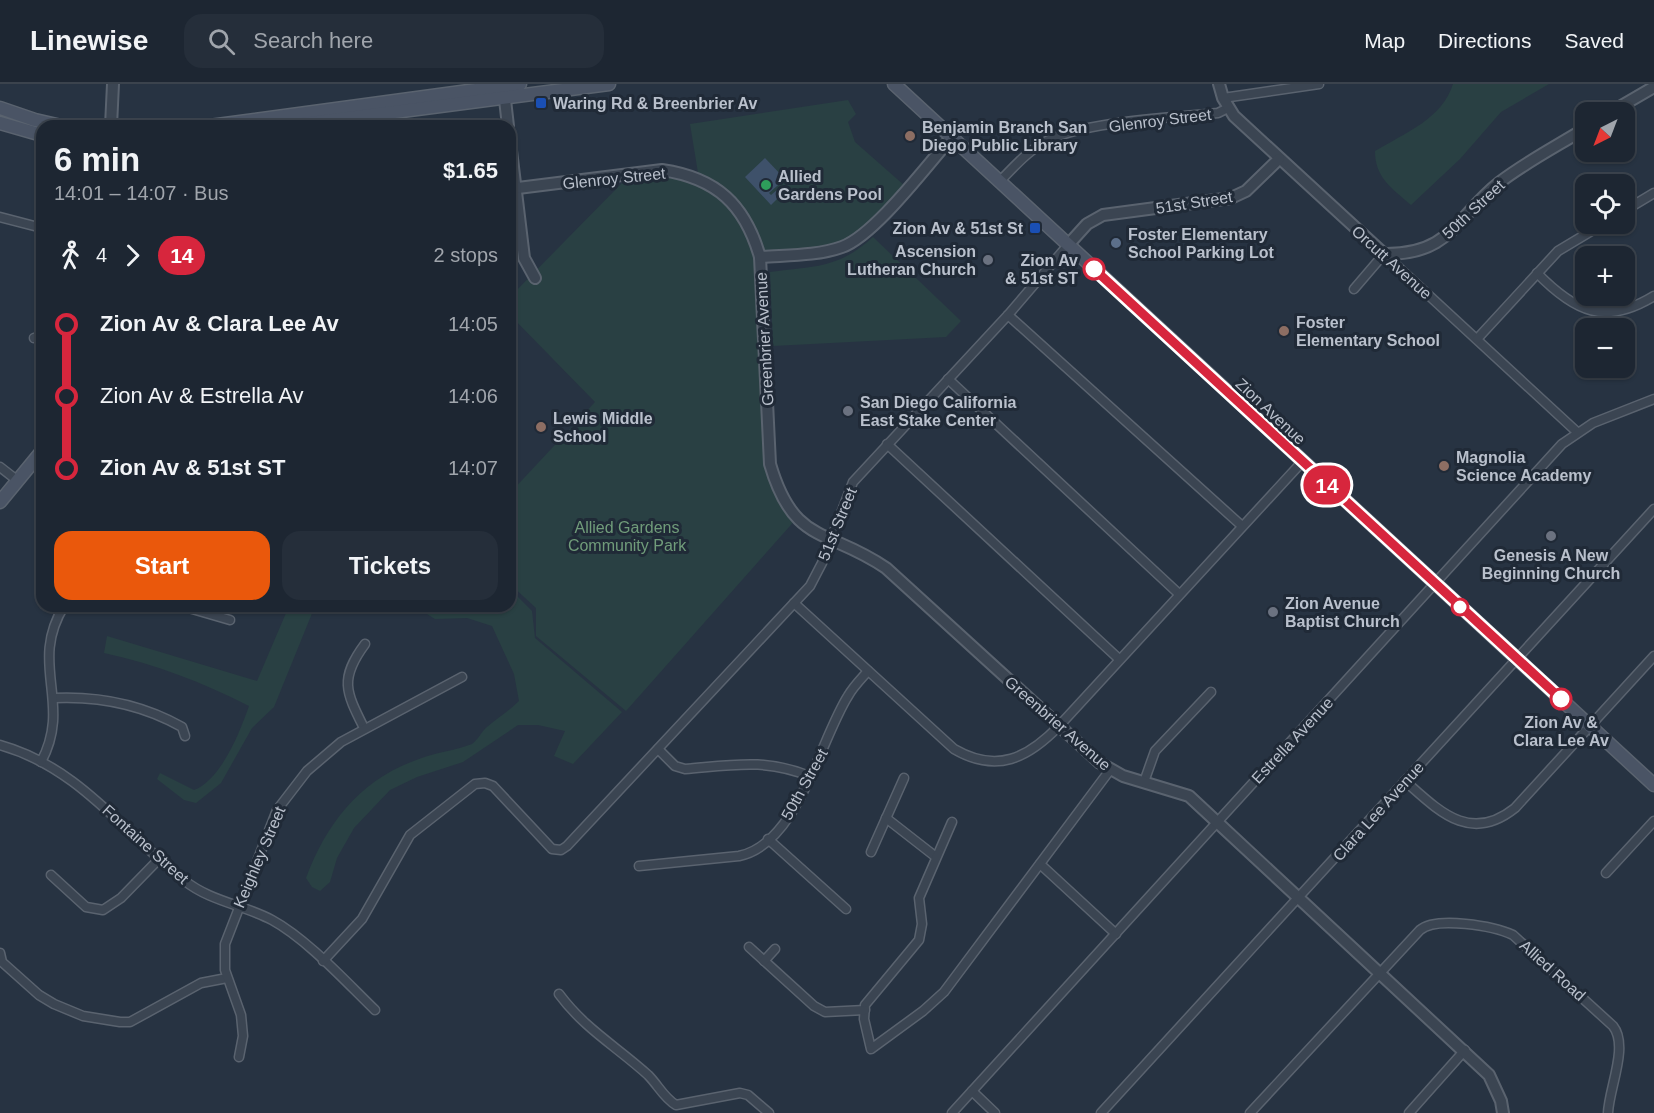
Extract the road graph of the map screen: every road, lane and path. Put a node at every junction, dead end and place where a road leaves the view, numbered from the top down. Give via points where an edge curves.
1 (113, 84) edge
2 (520, 84) edge
3 (609, 84) edge
4 (894, 84) edge
5 (910, 84) edge
6 (1219, 84) edge
7 (1319, 84) edge
8 (1654, 87) edge
9 (503, 89) edge
10 (1628, 102) edge
11 (1226, 103) junction
12 (917, 104) junction
13 (0, 108) edge
14 (36, 120) edge
15 (111, 120) edge
16 (258, 120) edge
17 (322, 120) edge
18 (507, 120) edge
19 (0, 123) edge
20 (36, 133) edge
21 (1575, 135) edge
22 (952, 137) junction
23 (1279, 159) junction
24 (999, 182) junction
25 (516, 189) edge
26 (1654, 193) edge
27 (1635, 204) edge
28 (516, 206) edge
29 (0, 217) edge
30 (36, 226) edge
31 (1586, 234) edge
32 (1068, 245) junction
33 (1384, 254) junction
34 (760, 258) junction
35 (1537, 273) junction
36 (535, 278) dead end
37 (1354, 289) dead end
38 (1654, 296) edge
39 (1008, 315) junction
40 (1477, 339) junction
41 (948, 379) junction
42 (1654, 399) edge
43 (1577, 432) junction
44 (886, 444) junction
45 (36, 458) edge
46 (1302, 462) junction
47 (0, 467) edge
48 (18, 481) junction
49 (0, 502) edge
50 (1654, 509) edge
51 (1242, 526) junction
52 (830, 541) junction
53 (1436, 585) junction
54 (1179, 594) junction
55 (794, 603) junction
56 (60, 612) edge
57 (203, 612) edge
58 (230, 620) dead end
59 (365, 644) dead end
60 (1654, 656) edge
61 (1119, 659) junction
62 (1517, 659) junction
63 (868, 671) junction
64 (462, 677) dead end
65 (1210, 692) dead end
66 (54, 698) junction
67 (1059, 726) junction
68 (1591, 726) junction
69 (364, 728) junction
70 (185, 736) dead end
71 (0, 745) edge
72 (658, 749) junction
73 (41, 762) junction
74 (1110, 770) junction
75 (812, 777) junction
76 (904, 778) dead end
77 (1405, 781) junction
78 (1144, 782) junction
79 (1654, 785) edge
80 (886, 818) junction
81 (1654, 821) edge
82 (952, 822) dead end
83 (1217, 822) junction
84 (768, 839) junction
85 (871, 852) dead end
86 (936, 857) junction
87 (160, 858) junction
88 (1040, 864) junction
89 (639, 866) dead end
90 (1606, 873) dead end
91 (51, 875) dead end
92 (1299, 897) junction
93 (238, 906) junction
94 (846, 909) dead end
95 (1116, 934) junction
96 (749, 948) dead end
97 (775, 949) dead end
98 (0, 953) edge
99 (323, 961) junction
100 (764, 961) junction
101 (1380, 972) junction
102 (227, 978) junction
103 (559, 994) dead end
104 (375, 1010) dead end
105 (865, 1010) junction
106 (1465, 1050) junction
107 (239, 1057) dead end
108 (972, 1091) junction
109 (769, 1113) edge
110 (952, 1113) edge
111 (995, 1113) edge
112 (1101, 1113) edge
113 (1250, 1113) edge
114 (1409, 1113) edge
115 (1503, 1113) edge
116 (1608, 1113) edge

1 - 15 street
2 - 9 main road
3 - 9 main road
4 - 12 main road, Zion Avenue
5 - 12 main road
6 - 11 street, Orcutt Avenue
7 - 11 street, Glenroy Street
8 - 10 street
9 - 16 main road
9 - 17 main road
9 - 18 street
11 - 23 street, Orcutt Avenue
11 - 24 street, Glenroy Street via 1218,113 1083,129 1050,139 1033,149
12 - 22 main road, Zion Avenue
13 - 14 main road
19 - 20 main road
21 - 33 street, 50th Street via 1501,181 1442,240 1414,252
22 - 24 main road, Zion Avenue
22 - 34 street via 854,240 829,250
23 - 32 street, 51st Street via 1246,191 1232,198 1103,215 1087,224
23 - 33 street, Orcutt Avenue
24 - 32 main road, Zion Avenue
25 - 34 street, Glenroy Street via 662,170 682,173 716,188 736,206 752,231
26 - 27 street
28 - 36 street via 525,258
29 - 30 street
31 - 35 street via 1558,251
32 - 39 street, 51st Street
32 - 46 main road, Zion Avenue
33 - 37 street
33 - 40 street, Orcutt Avenue
34 - 52 street, Greenbrier Avenue via 770,464 776,485 802,525
35 - 38 street via 1580,308 1606,314 1636,306
35 - 40 street
39 - 41 street, 51st Street
39 - 51 street
40 - 43 street, Orcutt Avenue
41 - 44 street, 51st Street
41 - 54 street
42 - 43 street, Estrella Avenue
43 - 53 street, Estrella Avenue
44 - 52 street, 51st Street via 854,482
44 - 61 street
45 - 48 main road
46 - 51 street
46 - 53 main road, Zion Avenue
47 - 48 street
48 - 49 main road
50 - 62 street, Clara Lee Avenue
51 - 54 street
52 - 55 street, 51st Street via 810,586
52 - 67 street, Greenbrier Avenue via 856,549 886,568
53 - 62 main road, Zion Avenue
53 - 83 street, Estrella Avenue
54 - 61 street
55 - 63 street
55 - 72 street, 51st Street
56 - 66 street via 48,646
57 - 58 street
59 - 69 street via 352,664 347,683
60 - 68 street
61 - 67 street
62 - 68 main road, Zion Avenue
62 - 77 street, Clara Lee Avenue
63 - 67 street via 954,750 970,758 1015,758 1036,747
63 - 75 street, 50th Street via 848,696
64 - 69 street, Keighley Street
65 - 78 street via 1155,751
66 - 70 street via 81,697 161,715 182,727
66 - 73 street via 51,739
67 - 74 street, Greenbrier Avenue
68 - 77 street via 1515,808 1488,822 1472,824 1451,818
68 - 79 main road, Zion Avenue
69 - 93 street, Keighley Street via 329,751 290,791 277,810
71 - 73 street, Fontaine Street
72 - 75 street via 675,766 685,769 763,763
72 - 99 street, 51st Street via 561,850 552,849 492,786 475,784 410,835 362,919
73 - 87 street, Fontaine Street via 107,807
74 - 78 street, Greenbrier Avenue
74 - 88 street
75 - 84 street, 50th Street via 790,815
76 - 80 street
77 - 92 street, Clara Lee Avenue
78 - 83 street, Greenbrier Avenue via 1189,796
80 - 85 street
80 - 86 street
81 - 90 street
82 - 86 street
83 - 92 street, Greenbrier Avenue
83 - 95 street, Estrella Avenue
84 - 89 street, 50th Street via 749,854
84 - 94 street
86 - 105 street via 919,898 919,940 872,994
87 - 91 street via 121,898 103,910 86,907
87 - 93 street, Fontaine Street via 207,895
88 - 95 street
88 - 105 street via 944,992 871,1049
92 - 101 street, Greenbrier Avenue
92 - 112 street, Clara Lee Avenue
93 - 99 street, Fontaine Street via 277,923
93 - 102 street, Keighley Street via 225,944
95 - 108 street, Estrella Avenue
96 - 100 street
97 - 100 street
98 - 102 street via 2,962 39,995 89,1018 120,1022 130,1022 201,983
99 - 104 street, Fontaine Street
100 - 105 street via 825,1012
101 - 106 street, Greenbrier Avenue
101 - 113 street
101 - 116 street, Allied Road via 1420,930 1434,922 1498,929 1513,935 1616,1029 1620,1047
102 - 107 street, Keighley Street via 241,1015
103 - 109 street via 582,1023 617,1048 676,1105 740,1093
106 - 114 street
106 - 115 street, Greenbrier Avenue via 1489,1075
108 - 110 street, Estrella Avenue
108 - 111 street

